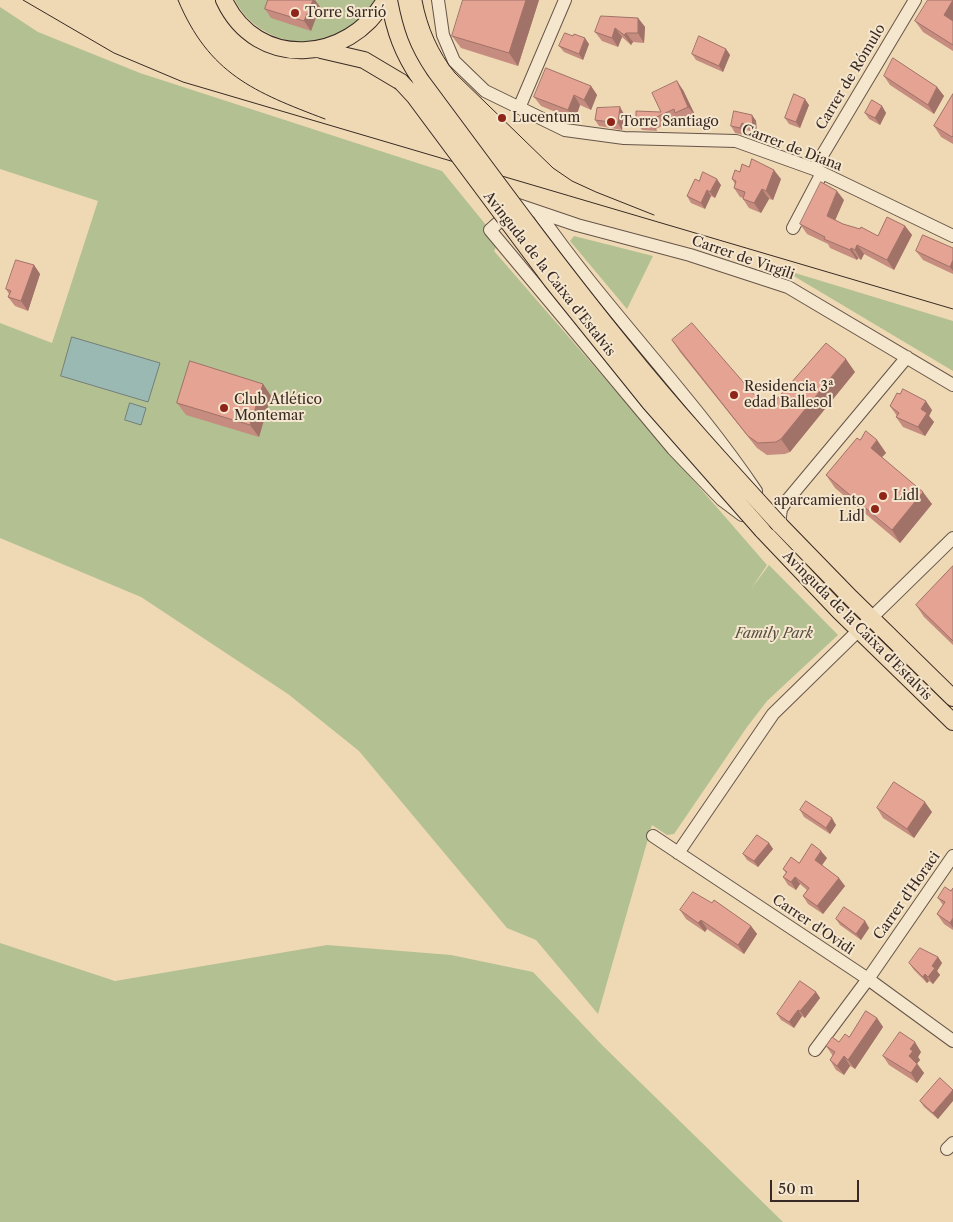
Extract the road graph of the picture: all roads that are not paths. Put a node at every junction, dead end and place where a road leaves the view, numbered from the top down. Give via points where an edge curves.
1 (224, 0) edge
2 (385, 0) edge
3 (389, 0) edge
4 (438, 0) edge
5 (565, 0) edge
6 (914, 0) edge
7 (319, 50) junction
8 (519, 108) junction
9 (818, 171) junction
10 (538, 212) junction
11 (562, 220) junction
12 (792, 228) dead end
13 (490, 230) joint
14 (552, 233) junction
15 (953, 236) edge
16 (907, 357) junction
17 (953, 385) edge
18 (779, 524) junction
19 (762, 530) junction
20 (953, 538) edge
21 (870, 618) junction
22 (858, 631) junction
23 (953, 698) edge
24 (953, 722) edge
25 (653, 836) dead end
26 (678, 853) junction
27 (953, 856) edge
28 (868, 979) junction
29 (953, 1041) edge
30 (815, 1050) dead end

1 - 7 main road via 237,19 263,41 292,50
2 - 7 main road via 366,26 349,38
3 - 18 main road, Avinguda de la Caixa d'Estalvis, bridge via 394,31 420,79 625,348 697,435
4 - 8 street, Carrer de Diana via 443,36 454,61 485,91
5 - 8 street
6 - 9 street, Carrer de Rómulo
7 - 19 main road, Avinguda de la Caixa d'Estalvis, bridge via 364,60 401,82 551,280 644,395
8 - 9 street, Carrer de Diana via 565,130 624,138 736,141
9 - 12 street, Carrer de Rómulo
9 - 15 street, Carrer de Diana
10 - 11 street, Carrer de Virgili
10 - 13 street, Carrer de Virgili via 518,205
10 - 14 street, Avinguda de la Caixa d'Estalvis
11 - 14 street
11 - 16 street, Carrer de Virgili via 690,255 788,287
13 - 19 street, Avinguda de la Caixa d'Estalvis via 672,450 722,500
14 - 18 street, Avinguda de la Caixa d'Estalvis via 588,282 733,457
16 - 17 street, Carrer de Virgili
16 - 18 street via 785,503
18 - 21 main road, Avinguda de la Caixa d'Estalvis
19 - 22 main road, Avinguda de la Caixa d'Estalvis
20 - 21 street
21 - 22 street
21 - 23 main road, Avinguda de la Caixa d'Estalvis
22 - 24 main road, Avinguda de la Caixa d'Estalvis
22 - 26 street via 773,714
25 - 26 street, Carrer d'Ovidi
26 - 28 street, Carrer d'Ovidi
27 - 28 street, Carrer d'Horaci
28 - 29 street, Carrer d'Ovidi
28 - 30 street, Carrer d'Horaci

